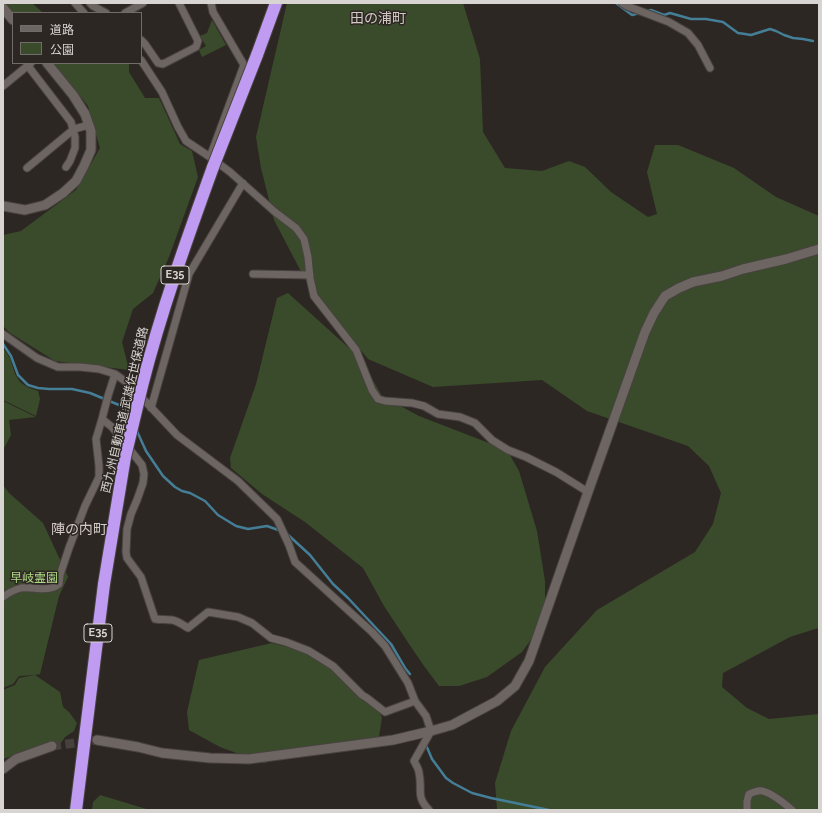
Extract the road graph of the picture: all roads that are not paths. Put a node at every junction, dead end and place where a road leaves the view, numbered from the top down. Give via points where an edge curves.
1 (75, 3) edge
2 (90, 3) edge
3 (143, 3) edge
4 (179, 3) edge
5 (211, 3) edge
6 (272, 3) edge
7 (276, 3) edge
8 (622, 3) edge
9 (3, 8) edge
10 (83, 12) edge
11 (104, 12) edge
12 (127, 12) edge
13 (12, 19) edge
14 (142, 41) edge
15 (256, 55) junction
16 (142, 62) edge
17 (29, 64) edge
18 (48, 64) edge
19 (710, 68) dead end
20 (3, 86) edge
21 (89, 125) junction
22 (74, 129) junction
23 (212, 162) junction
24 (66, 167) dead end
25 (27, 168) dead end
26 (243, 183) junction
27 (3, 206) edge
28 (819, 249) edge
29 (253, 274) dead end
30 (310, 275) junction
31 (3, 334) edge
32 (115, 374) junction
33 (151, 408) junction
34 (102, 419) junction
35 (588, 492) junction
36 (3, 597) edge
37 (415, 701) junction
38 (431, 731) junction
39 (97, 740) tunnel mouth
40 (52, 746) tunnel mouth
41 (16, 759) junction
42 (3, 761) edge
43 (3, 770) edge
44 (76, 810) edge
45 (429, 810) edge
46 (747, 810) edge
47 (792, 810) edge

1 - 10 street
2 - 11 street
3 - 12 street
4 - 14 street via 198,41 196,47 163,64 158,63
5 - 23 street via 213,12 244,65
6 - 15 highway, 西九州自動車道;武雄佐世保道路 / E35
7 - 15 highway, 西九州自動車道;武雄佐世保道路 / E35
8 - 19 street via 669,22 688,33 698,45
9 - 13 street
15 - 23 highway, 西九州自動車道;武雄佐世保道路 / E35, bridge
16 - 23 street via 162,92 186,141
17 - 20 street
17 - 22 street
18 - 21 street via 73,95
21 - 22 street
21 - 27 street via 91,150 76,181 45,205 25,210
22 - 24 street via 75,148
22 - 25 street
23 - 26 street
23 - 44 highway, 西九州自動車道;武雄佐世保道路 / E35, bridge via 153,347 125,457 104,584
26 - 30 street via 296,228 304,239
26 - 33 street via 189,274
28 - 35 street via 693,282 665,296 645,332
29 - 30 street
30 - 35 street via 314,296 356,350 378,399 412,402 438,414 460,417 475,423 492,440 508,450 526,456
31 - 32 street via 37,358 58,367 99,369
32 - 33 street via 129,384
32 - 34 street
33 - 37 street via 177,435 238,482 277,519 295,562 385,646 408,683
34 - 36 street via 96,439 99,477 69,548 59,584 50,588 21,588
34 - 37 street via 112,426 142,465 143,483 126,529 126,552 127,558 141,577 155,619 173,620 188,628 208,612 238,617 252,623 271,638 320,657 385,712
35 - 38 street via 529,661 515,686 478,712 452,725
37 - 38 street via 426,716
38 - 39 street via 393,740 249,759 162,753
38 - 45 street via 414,761 419,772 420,797
40 - 41 street
41 - 42 street
41 - 43 street
46 - 47 street via 749,794 759,790 771,794

